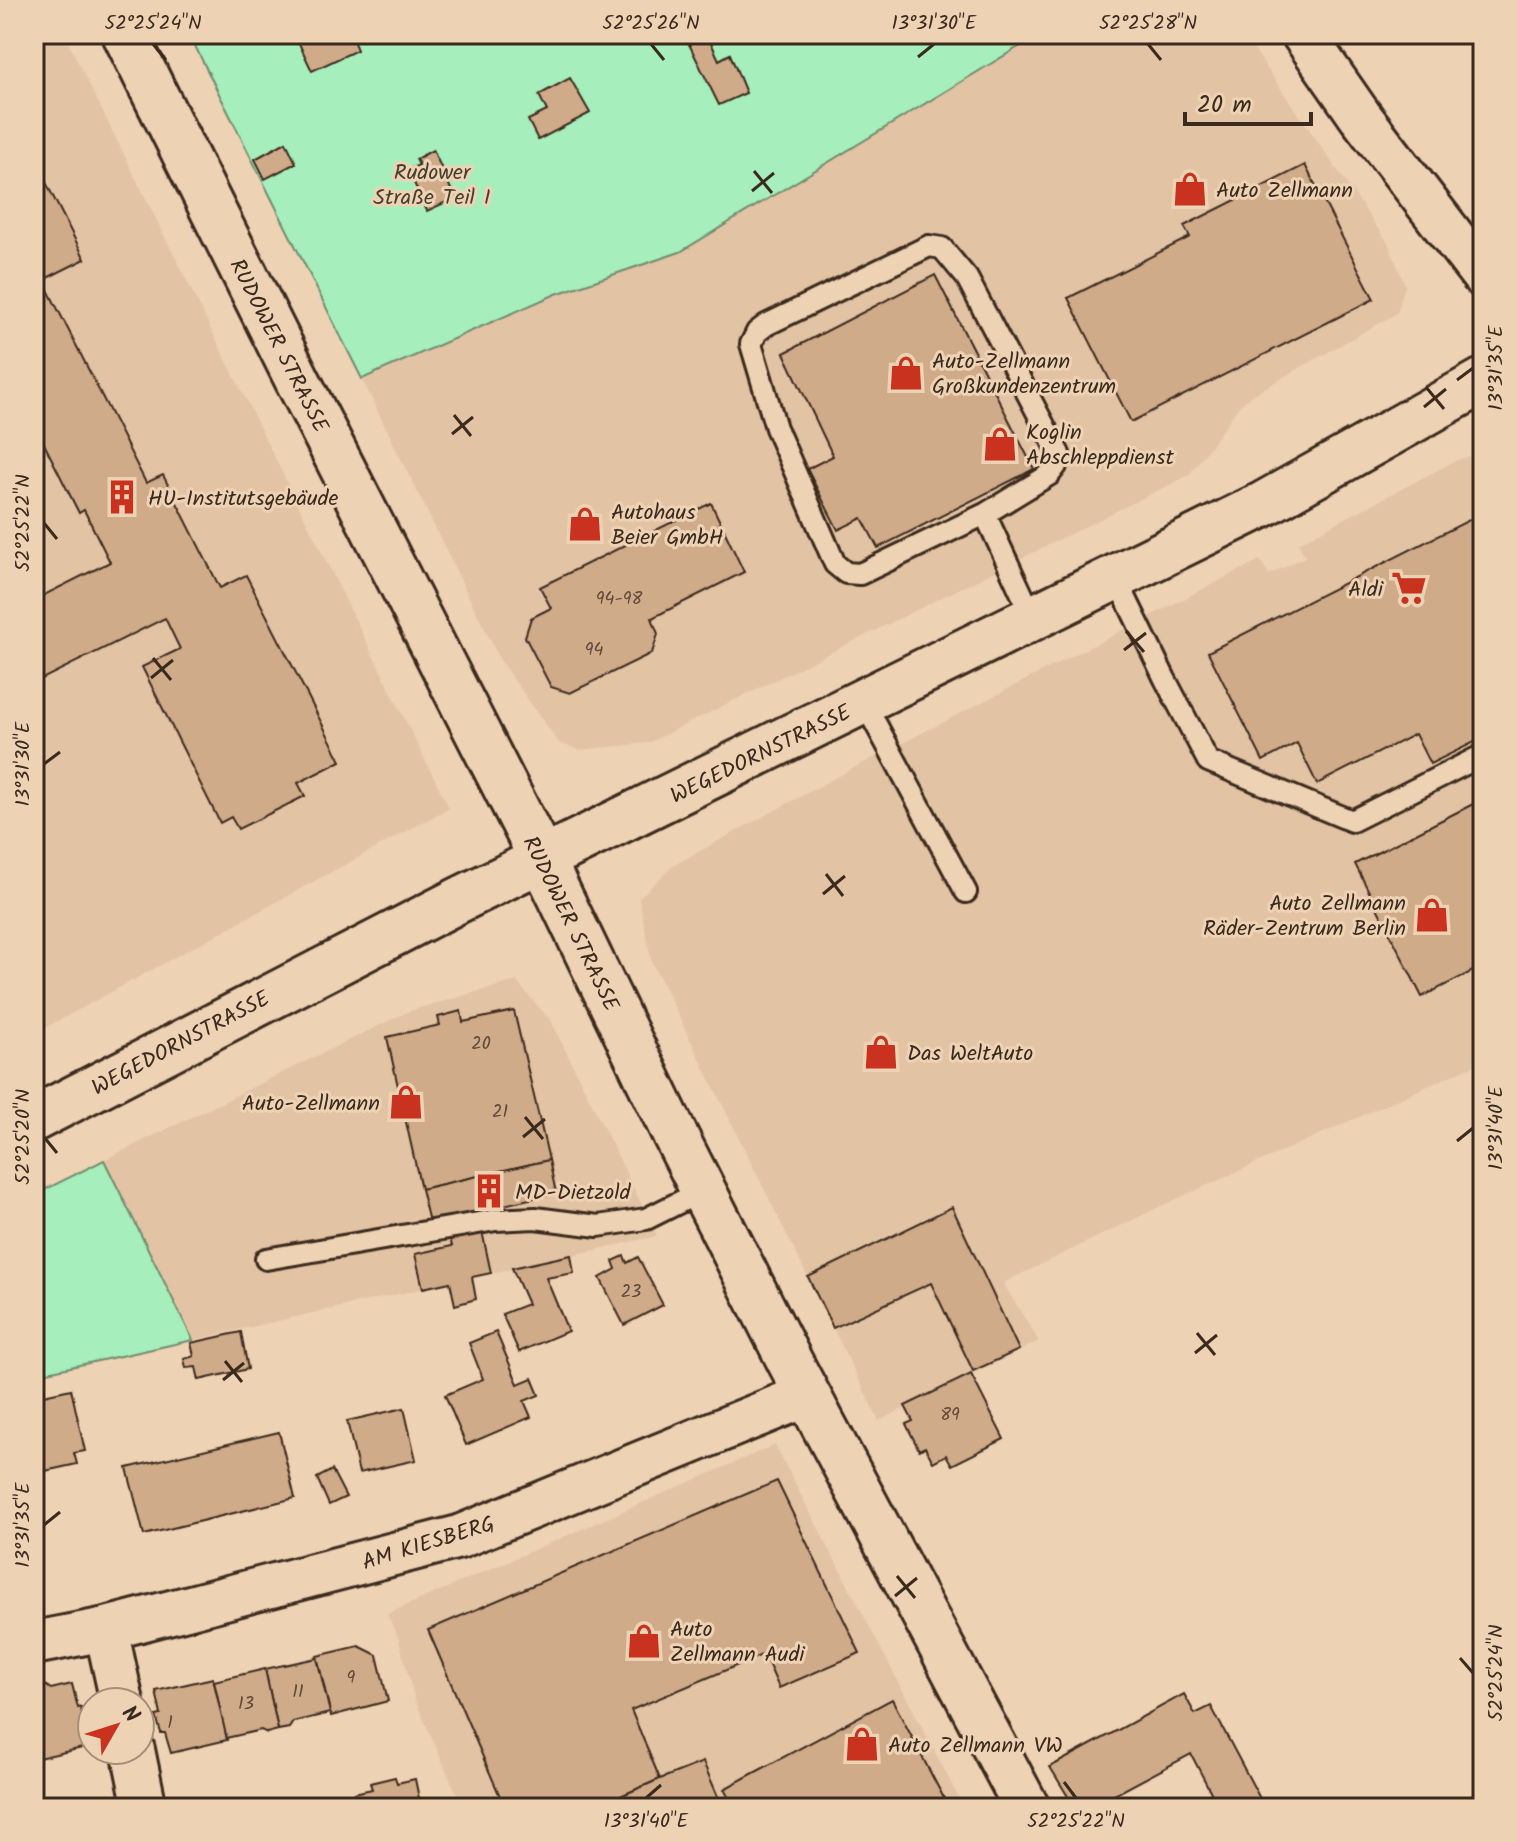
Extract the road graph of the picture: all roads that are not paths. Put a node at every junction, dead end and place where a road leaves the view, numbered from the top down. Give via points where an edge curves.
1 (125, 34) edge
2 (1303, 34) edge
3 (1483, 276) edge
4 (1483, 381) edge
5 (985, 514) junction
6 (1116, 578) junction
7 (1032, 616) junction
8 (864, 702) junction
9 (1483, 755) edge
10 (543, 861) junction
11 (966, 892) dead end
12 (34, 1119) edge
13 (704, 1190) junction
14 (266, 1259) dead end
15 (807, 1395) junction
16 (106, 1629) junction
17 (34, 1643) edge
18 (118, 1686) edge
19 (136, 1766) edge
20 (145, 1808) edge
21 (1027, 1808) edge

1 - 10 street, RUDOWER STRASSE
2 - 3 street
4 - 6 street, WEGEDORNSTRASSE via 1262,505
5 - 5 lane via 860,574 846,573 835,564 776,428 751,344 757,332 929,246 942,248 967,278 1059,454 1049,475
5 - 7 lane
6 - 7 street, WEGEDORNSTRASSE
6 - 9 lane via 1208,761 1352,821
7 - 8 street, WEGEDORNSTRASSE
8 - 10 street, WEGEDORNSTRASSE
8 - 11 lane
10 - 12 street, WEGEDORNSTRASSE
10 - 13 street, RUDOWER STRASSE
13 - 14 lane via 646,1219 598,1226 535,1218 496,1220
13 - 15 street, RUDOWER STRASSE
15 - 16 street, AM KIESBERG via 459,1537
15 - 21 street, RUDOWER STRASSE
16 - 17 street, AM KIESBERG
16 - 18 street
19 - 20 street

